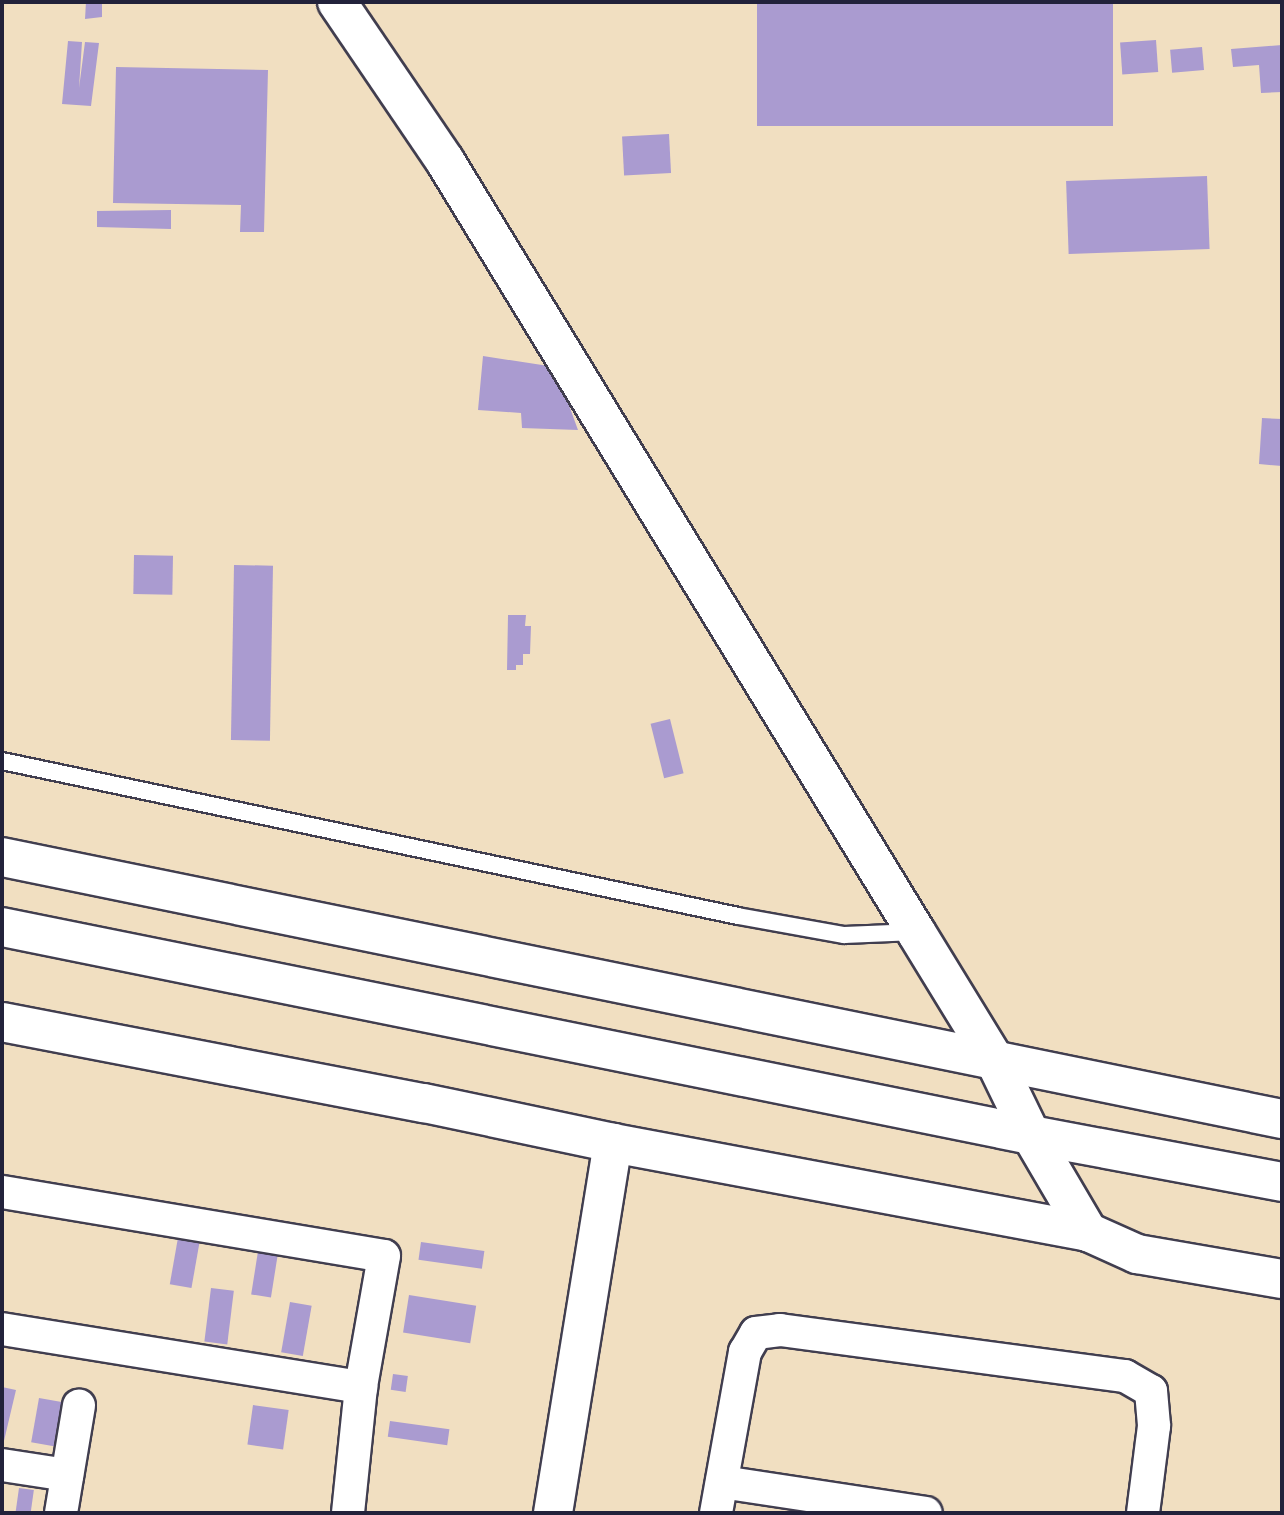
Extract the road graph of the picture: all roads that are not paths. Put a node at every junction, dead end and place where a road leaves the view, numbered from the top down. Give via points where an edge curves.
1 (337, 2) edge
2 (2, 761) edge
3 (2, 857) edge
4 (2, 927) edge
5 (916, 932) junction
6 (2, 1022) edge
7 (995, 1061) junction
8 (1282, 1119) edge
9 (1031, 1135) junction
10 (613, 1143) junction
11 (1282, 1182) edge
12 (2, 1192) edge
13 (1088, 1232) junction
14 (1282, 1279) edge
15 (2, 1329) edge
16 (361, 1387) junction
17 (79, 1406) dead end
18 (2, 1465) edge
19 (67, 1475) junction
20 (722, 1482) junction
21 (61, 1513) edge
22 (348, 1513) edge
23 (553, 1513) edge
24 (716, 1513) edge
25 (926, 1513) edge
26 (1143, 1513) edge

1 - 5 street via 452,173
2 - 5 lane via 738,916 844,935
3 - 7 street
4 - 9 street
5 - 7 street
6 - 10 street
7 - 8 street
7 - 9 street
9 - 11 street
9 - 13 street
10 - 13 street
10 - 23 street
12 - 16 street via 384,1256
13 - 14 street via 1137,1254
15 - 16 street
16 - 22 street
17 - 19 street
18 - 19 street
19 - 21 street
20 - 24 street
20 - 25 street
20 - 26 street via 745,1352 756,1333 780,1330 1125,1376 1151,1391 1154,1426

